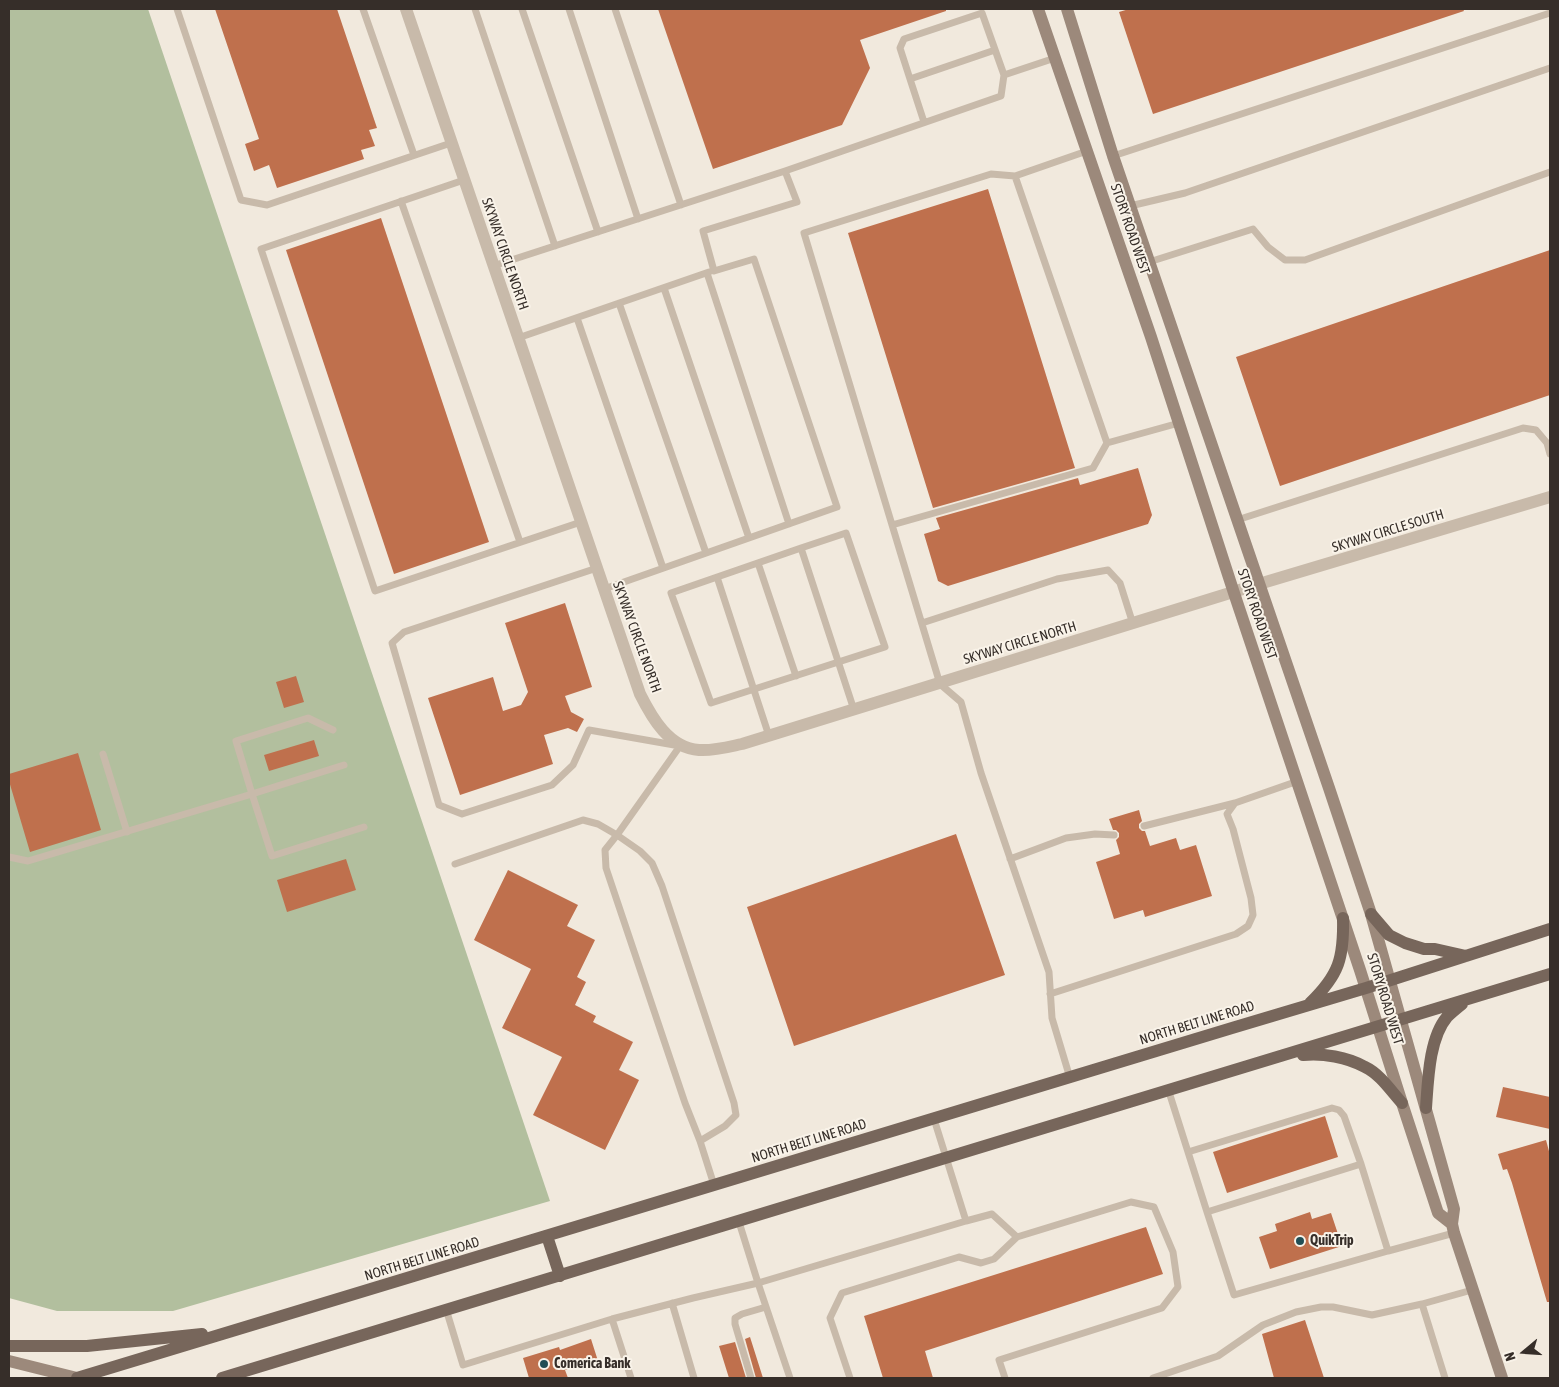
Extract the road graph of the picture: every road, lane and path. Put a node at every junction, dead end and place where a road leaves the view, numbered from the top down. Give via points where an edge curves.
1 (177, 9) edge
2 (363, 9) edge
3 (406, 9) edge
4 (475, 9) edge
5 (522, 9) edge
6 (569, 9) edge
7 (615, 9) edge
8 (1038, 9) edge
9 (1066, 9) edge
10 (1550, 13) edge
11 (995, 50) junction
12 (1055, 58) junction
13 (1550, 68) edge
14 (1004, 75) junction
15 (910, 79) junction
16 (924, 122) junction
17 (452, 143) junction
18 (1087, 151) junction
19 (414, 155) junction
20 (1113, 156) junction
21 (786, 171) junction
22 (1550, 172) edge
23 (1015, 176) junction
24 (464, 180) junction
25 (401, 201) junction
26 (681, 205) junction
27 (1130, 206) junction
28 (638, 219) junction
29 (598, 232) junction
30 (555, 246) junction
31 (1149, 262) junction
32 (493, 266) junction
33 (710, 272) junction
34 (664, 288) junction
35 (619, 303) junction
36 (577, 318) junction
37 (518, 338) junction
38 (1179, 423) junction
39 (1107, 443) junction
40 (1550, 454) edge
41 (1550, 496) edge
42 (1237, 520) junction
43 (581, 522) junction
44 (789, 524) junction
45 (892, 525) junction
46 (749, 538) junction
47 (520, 542) junction
48 (802, 548) junction
49 (706, 553) junction
50 (758, 563) junction
51 (596, 568) junction
52 (663, 568) junction
53 (717, 577) junction
54 (1259, 584) junction
55 (604, 589) junction
56 (1234, 593) junction
57 (922, 623) junction
58 (1133, 624) junction
59 (838, 662) junction
60 (796, 676) junction
61 (940, 684) junction
62 (755, 689) junction
63 (854, 710) junction
64 (333, 730) dead end
65 (769, 736) junction
66 (680, 746) junction
67 (103, 754) dead end
68 (344, 765) dead end
69 (1298, 781) junction
70 (252, 794) junction
71 (1235, 803) junction
72 (1144, 826) dead end
73 (364, 827) dead end
74 (127, 832) junction
75 (616, 834) junction
76 (1114, 835) dead end
77 (9, 857) edge
78 (1010, 859) junction
79 (455, 864) dead end
80 (1371, 914) junction
81 (1343, 918) junction
82 (1550, 929) edge
83 (1468, 956) junction
84 (1550, 974) edge
85 (1390, 981) junction
86 (1366, 988) junction
87 (1050, 994) junction
88 (1466, 1000) junction
89 (1307, 1006) junction
90 (1401, 1020) junction
91 (1378, 1028) junction
92 (1278, 1058) junction
93 (1070, 1078) junction
94 (1169, 1092) junction
95 (1402, 1103) junction
96 (1426, 1108) junction
97 (934, 1119) junction
98 (700, 1141) junction
99 (1188, 1152) junction
100 (947, 1160) junction
101 (1362, 1164) junction
102 (714, 1185) junction
103 (1207, 1212) junction
104 (966, 1221) junction
105 (739, 1222) junction
106 (1453, 1228) junction
107 (547, 1236) junction
108 (1017, 1236) junction
109 (1388, 1251) junction
110 (560, 1276) junction
111 (758, 1283) junction
112 (1472, 1290) junction
113 (672, 1303) junction
114 (1422, 1304) junction
115 (766, 1307) junction
116 (446, 1309) junction
117 (612, 1319) junction
118 (232, 1331) junction
119 (9, 1346) edge
120 (9, 1361) edge
121 (252, 1373) edge
122 (77, 1378) edge
123 (222, 1378) edge
124 (631, 1378) edge
125 (694, 1378) edge
126 (750, 1378) edge
127 (790, 1378) edge
128 (850, 1378) edge
129 (1004, 1378) edge
130 (1154, 1378) edge
131 (1445, 1378) edge
132 (1502, 1378) edge

1 - 19 lane via 242,200 267,205
2 - 19 lane
3 - 17 street, SKYWAY CIRCLE NORTH
4 - 30 lane
5 - 29 lane
6 - 28 lane
7 - 26 lane
8 - 12 street, STORY ROAD WEST
9 - 20 street, STORY ROAD WEST
10 - 20 lane
11 - 14 lane
11 - 15 lane
11 - 15 lane via 982,13 904,39 900,48
12 - 14 lane
12 - 18 street, STORY ROAD WEST
13 - 27 lane via 1185,193
14 - 16 lane via 1001,96
15 - 16 lane
16 - 21 lane
17 - 19 lane
17 - 24 street, SKYWAY CIRCLE NORTH
18 - 23 lane
18 - 38 street, STORY ROAD WEST
20 - 27 street, STORY ROAD WEST
21 - 26 lane
21 - 33 lane via 797,202 703,231
22 - 31 lane via 1304,260 1285,260 1253,229
23 - 39 lane
23 - 45 lane via 991,174 804,233
24 - 25 lane
24 - 32 street, SKYWAY CIRCLE NORTH
25 - 47 lane
25 - 47 lane via 261,249 375,592
26 - 28 lane
27 - 31 street, STORY ROAD WEST
28 - 29 lane
29 - 30 lane
30 - 32 lane
31 - 42 street, STORY ROAD WEST
32 - 37 street, SKYWAY CIRCLE NORTH
33 - 34 lane
33 - 44 lane
33 - 44 lane via 754,259 837,507
34 - 35 lane
34 - 46 lane
35 - 36 lane
35 - 49 lane
36 - 37 lane
36 - 52 lane
37 - 43 street, SKYWAY CIRCLE NORTH
38 - 39 lane
38 - 56 street, STORY ROAD WEST
39 - 45 lane via 1093,468
40 - 42 lane via 1547,443 1536,430 1523,428
41 - 54 street, SKYWAY CIRCLE SOUTH
42 - 54 street, STORY ROAD WEST
43 - 47 lane
43 - 51 street, SKYWAY CIRCLE NORTH
44 - 46 lane
45 - 57 lane
46 - 49 lane
48 - 50 lane
48 - 59 lane
48 - 59 lane via 846,533 885,647
49 - 52 lane
50 - 53 lane
50 - 60 lane
51 - 55 street, SKYWAY CIRCLE NORTH
51 - 66 lane via 404,632 392,643 440,805 462,814 552,785 573,765 589,730
52 - 55 lane
53 - 62 lane
53 - 62 lane via 671,593 711,703
54 - 56 street, SKYWAY CIRCLE SOUTH
54 - 80 street, STORY ROAD WEST
55 - 66 street, SKYWAY CIRCLE NORTH via 650,715
56 - 58 street, SKYWAY CIRCLE NORTH
56 - 69 street, STORY ROAD WEST
57 - 58 lane via 1057,580 1108,570 1120,582
57 - 61 lane
58 - 61 street, SKYWAY CIRCLE NORTH
59 - 60 lane
59 - 63 lane
60 - 62 lane
61 - 63 street, SKYWAY CIRCLE NORTH
61 - 78 lane via 961,702
62 - 65 lane
63 - 65 street, SKYWAY CIRCLE NORTH
64 - 70 lane via 308,718 236,741
65 - 66 street, SKYWAY CIRCLE NORTH via 718,750
66 - 75 lane
67 - 74 lane
68 - 70 lane
69 - 71 lane
69 - 81 street, STORY ROAD WEST
70 - 73 lane via 272,856
70 - 74 lane
71 - 72 lane
71 - 87 lane via 1227,814 1251,898 1253,915 1248,926 1236,934
74 - 77 lane via 28,862
75 - 79 lane via 583,820
75 - 98 lane via 605,850 606,868
75 - 98 lane via 652,863 659,878 734,1103 736,1115
76 - 78 lane via 1066,838
78 - 87 lane via 1049,972
80 - 83 main road via 1389,935 1405,944
80 - 85 street, STORY ROAD WEST
81 - 86 street, STORY ROAD WEST
81 - 89 main road via 1344,942 1337,968
82 - 83 main road, NORTH BELT LINE ROAD
83 - 85 main road, NORTH BELT LINE ROAD
84 - 88 main road
85 - 86 main road, NORTH BELT LINE ROAD
85 - 90 street, STORY ROAD WEST
86 - 89 main road, NORTH BELT LINE ROAD
86 - 91 street, STORY ROAD WEST
87 - 93 lane via 1052,1018
88 - 90 main road
88 - 96 main road via 1446,1018 1436,1038
89 - 93 main road, NORTH BELT LINE ROAD
90 - 91 main road
90 - 96 street, STORY ROAD WEST
91 - 92 main road
91 - 95 street, STORY ROAD WEST
92 - 94 main road
92 - 95 main road via 1312,1054 1340,1058 1366,1067
93 - 97 main road, NORTH BELT LINE ROAD
94 - 99 lane
94 - 100 main road
95 - 106 street, STORY ROAD WEST via 1438,1213
96 - 106 street, STORY ROAD WEST via 1454,1209
97 - 100 lane
97 - 102 main road, NORTH BELT LINE ROAD
98 - 102 lane
99 - 101 lane via 1332,1108 1344,1116
99 - 103 lane
100 - 104 lane
100 - 105 main road
101 - 103 lane
101 - 109 lane
102 - 107 main road, NORTH BELT LINE ROAD
103 - 109 lane via 1234,1295
104 - 108 lane via 992,1214
104 - 111 lane
105 - 110 main road
105 - 111 lane
106 - 109 lane
106 - 112 street, STORY ROAD WEST
107 - 110 main road
107 - 118 main road, NORTH BELT LINE ROAD
108 - 128 lane via 994,1259 981,1264 959,1257 842,1293 830,1318
108 - 129 lane via 1131,1202 1154,1207 1173,1252 1178,1287 1162,1308 999,1360
110 - 116 main road
111 - 113 lane
111 - 115 lane
112 - 114 lane
112 - 132 street, STORY ROAD WEST
113 - 117 lane
113 - 125 lane
114 - 130 lane via 1372,1315 1333,1307 1296,1312 1263,1325 1218,1356
114 - 131 lane
115 - 126 lane via 742,1314 734,1324
115 - 127 lane
116 - 117 lane via 463,1365
116 - 121 main road
117 - 124 lane
118 - 119 main road via 87,1346
118 - 122 main road, NORTH BELT LINE ROAD
120 - 122 street
121 - 123 main road

